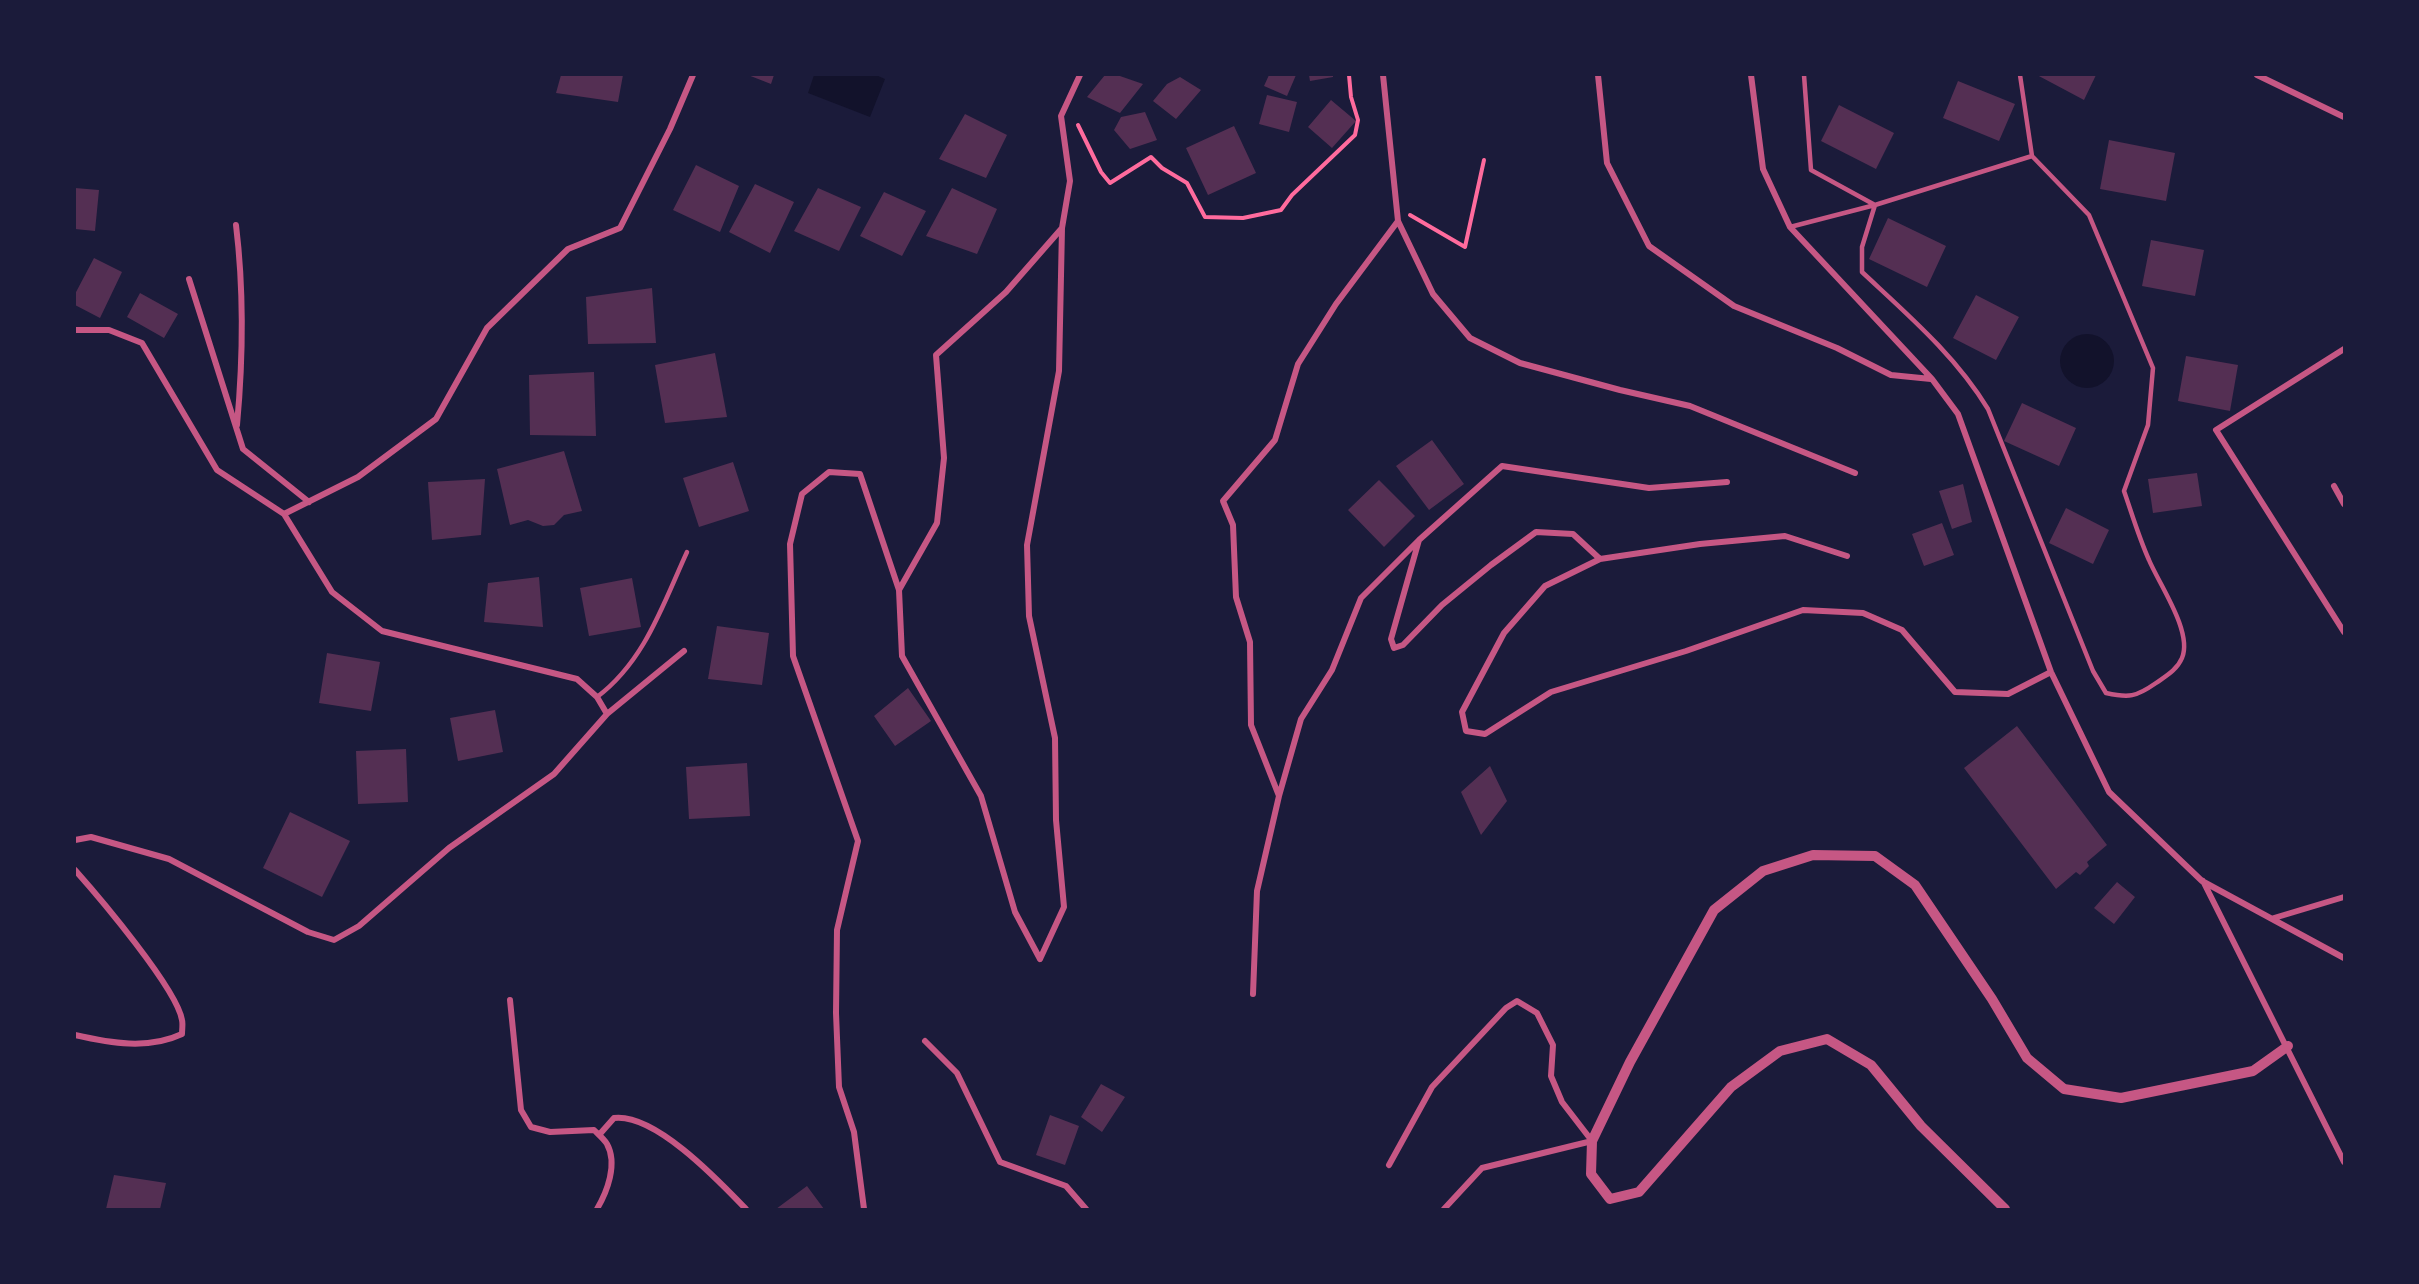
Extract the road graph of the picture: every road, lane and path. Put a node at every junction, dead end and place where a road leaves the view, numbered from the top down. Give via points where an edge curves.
1 (693, 75) edge
2 (1080, 75) edge
3 (1349, 75) edge
4 (1383, 75) edge
5 (1598, 75) edge
6 (1751, 75) edge
7 (1804, 75) edge
8 (2020, 75) edge
9 (2257, 75) edge
10 (1068, 99) junction
11 (2344, 117) edge
12 (2032, 156) junction
13 (1484, 160) dead end
14 (1875, 205) junction
15 (1397, 207) junction
16 (1398, 221) junction
17 (236, 225) dead end
18 (1790, 227) junction
19 (1062, 228) junction
20 (189, 279) dead end
21 (75, 330) edge
22 (2344, 349) edge
23 (1932, 379) junction
24 (237, 429) junction
25 (1854, 473) dead end
26 (1727, 483) dead end
27 (2334, 486) dead end
28 (309, 502) junction
29 (2344, 504) edge
30 (284, 514) junction
31 (1419, 540) junction
32 (687, 552) dead end
33 (1847, 556) dead end
34 (1600, 559) junction
35 (898, 590) junction
36 (2344, 633) edge
37 (684, 651) dead end
38 (2051, 672) junction
39 (597, 697) junction
40 (607, 714) junction
41 (1279, 796) junction
42 (75, 840) edge
43 (75, 870) edge
44 (2202, 881) junction
45 (2344, 897) edge
46 (2274, 918) junction
47 (2344, 958) edge
48 (1253, 994) dead end
49 (510, 1000) dead end
50 (75, 1035) edge
51 (925, 1041) dead end
52 (2288, 1046) junction
53 (599, 1135) junction
54 (1592, 1141) junction
55 (2344, 1162) edge
56 (1389, 1165) dead end
57 (597, 1209) edge
58 (746, 1209) edge
59 (864, 1209) edge
60 (1086, 1209) edge
61 (1444, 1209) edge
62 (2005, 1209) edge

1 - 28 street via 620,228 568,249 487,328 436,419 358,477
2 - 10 street
3 - 10 path via 1358,120 1355,135 1281,210 1243,218 1205,218 1187,183 1151,157 1110,183 1084,141
4 - 15 street
5 - 23 street via 1606,163 1649,246 1734,306 1837,348 1890,375
6 - 18 street via 1763,169
7 - 14 lane via 1811,170
8 - 12 lane
9 - 11 street
10 - 19 street via 1061,116 1070,181
12 - 14 lane
12 - 14 lane via 2089,215 2153,368 2148,425 2124,491 2149,560 2183,634 2183,657 2173,672 2146,691 2127,698 2106,693 2093,671 1988,409 1968,377 1939,344 1862,272 1862,248
13 - 15 path via 1465,246
14 - 18 lane
15 - 16 street
16 - 25 street via 1433,294 1470,338 1520,363 1690,406
16 - 41 street via 1298,363 1275,440 1222,501 1233,525 1236,597 1250,642 1251,725
17 - 24 street via 241,383
18 - 23 street
19 - 35 street via 1006,292 936,355 944,458 937,522
19 - 35 street via 1059,371 1027,545 1029,616 1055,738 1056,820 1064,907 1040,959 1015,912 981,796 902,656
20 - 24 street
21 - 30 street via 109,330 142,344 217,470
22 - 36 street via 2216,430
23 - 38 street via 1958,414
24 - 28 street via 243,449
26 - 31 street via 1649,488 1502,466
27 - 29 street
28 - 30 street
30 - 39 street via 332,592 382,631 577,679
31 - 34 street via 1391,639 1394,648 1403,645 1442,605 1536,532 1574,534
31 - 41 street via 1361,598 1332,670 1301,718
32 - 39 lane via 642,648 620,678
33 - 34 street via 1785,536
34 - 38 street via 1545,586 1504,633 1462,712 1466,731 1485,734 1551,692 1803,610 1863,613 1902,630 1955,692 2008,694
35 - 59 street via 860,474 829,472 802,494 790,544 793,656 858,841 837,930 836,1012 839,1087 854,1132
37 - 40 street
38 - 44 street via 2109,792
39 - 40 street
40 - 42 street via 554,774 448,848 359,926 334,940 308,932 170,860 91,837
41 - 48 street via 1257,891
43 - 50 street via 173,997 183,1020 182,1034 165,1042 112,1043
44 - 46 street
44 - 52 street
45 - 46 street
46 - 47 street
49 - 53 street via 521,1110 531,1127 550,1132 594,1130
51 - 60 street via 957,1073 1000,1162 1066,1186
52 - 54 street via 2253,1071 2121,1098 2064,1089 2027,1058 1915,885 1875,856 1813,855 1763,871 1714,910 1630,1062
52 - 55 street
53 - 57 street via 608,1145 611,1167 607,1191
53 - 58 street via 614,1118 625,1117 648,1126 716,1178
54 - 56 street via 1562,1102 1551,1076 1553,1045 1537,1013 1518,1001 1506,1008 1432,1087
54 - 61 street via 1482,1168
54 - 62 street via 1591,1174 1610,1199 1639,1192 1731,1087 1780,1051 1827,1039 1872,1065 1922,1126

